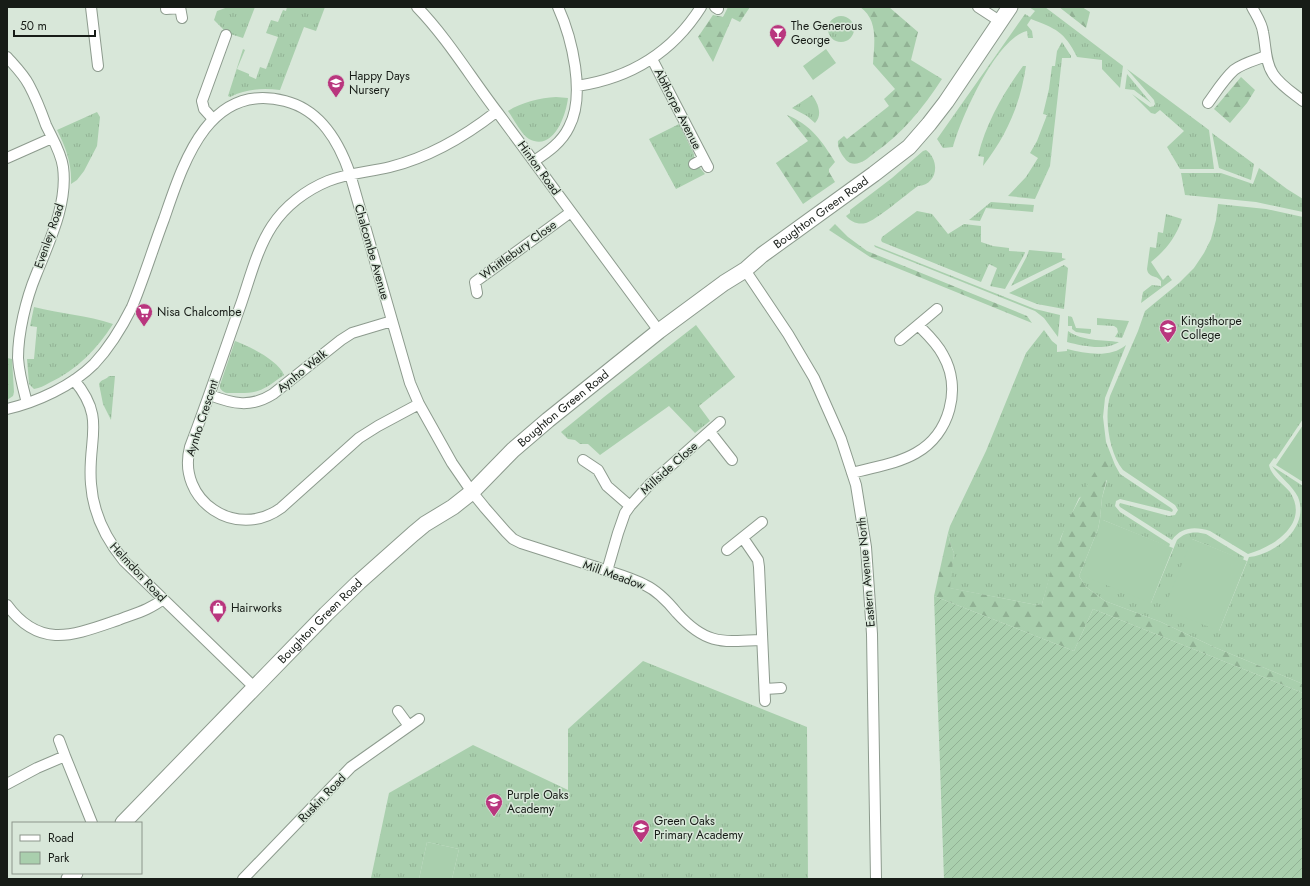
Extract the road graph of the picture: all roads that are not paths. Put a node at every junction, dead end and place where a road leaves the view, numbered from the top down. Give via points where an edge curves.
1 (91, 7) edge
2 (180, 7) edge
3 (416, 7) edge
4 (558, 7) edge
5 (702, 7) edge
6 (978, 7) edge
7 (1010, 7) edge
8 (1252, 7) edge
9 (166, 9) dead end
10 (182, 18) dead end
11 (1000, 22) junction
12 (226, 35) dead end
13 (7, 56) edge
14 (1266, 56) junction
15 (652, 60) junction
16 (98, 66) dead end
17 (577, 86) junction
18 (1303, 101) edge
19 (1208, 103) dead end
20 (496, 112) junction
21 (213, 119) junction
22 (52, 138) junction
23 (7, 158) edge
24 (534, 161) junction
25 (702, 164) dead end
26 (350, 174) junction
27 (571, 212) junction
28 (744, 270) junction
29 (477, 294) dead end
30 (937, 308) dead end
31 (392, 322) junction
32 (918, 325) junction
33 (659, 331) junction
34 (900, 340) dead end
35 (74, 380) junction
36 (210, 395) junction
37 (27, 403) junction
38 (419, 404) junction
39 (7, 409) edge
40 (720, 422) dead end
41 (710, 432) junction
42 (583, 460) dead end
43 (732, 460) dead end
44 (852, 473) junction
45 (472, 492) junction
46 (630, 506) junction
47 (762, 522) dead end
48 (743, 538) junction
49 (727, 550) dead end
50 (607, 571) junction
51 (163, 599) junction
52 (7, 606) edge
53 (762, 640) junction
54 (255, 688) junction
55 (781, 688) dead end
56 (765, 689) junction
57 (765, 701) dead end
58 (398, 711) dead end
59 (419, 719) dead end
60 (409, 726) junction
61 (59, 740) dead end
62 (65, 756) junction
63 (7, 784) edge
64 (92, 822) edge
65 (124, 822) edge
66 (243, 879) edge
67 (876, 879) edge

1 - 16 street
2 - 9 street
2 - 10 street
3 - 20 street, Hinton Road via 437,30
4 - 17 street via 570,45
5 - 15 street via 674,41
6 - 11 street
7 - 11 street, Boughton Green Road
8 - 14 street via 1263,30
11 - 28 street, Boughton Green Road via 940,111 909,147
12 - 21 street via 202,101 204,109
13 - 22 street, Evenley Road via 29,85
14 - 18 street via 1273,74
14 - 19 street via 1235,69
15 - 17 street via 615,77
15 - 25 street, Abthorpe Avenue
17 - 24 street via 576,106 569,128 555,145
20 - 24 street, Hinton Road
20 - 26 street, Aynho Crescent via 452,143 421,157 388,168
21 - 26 street, Chalcombe Avenue via 230,106 253,99 273,98 300,106 313,114 328,129 341,151
21 - 35 street, Chalcombe Avenue via 195,142 183,165 137,295 125,320 94,364
22 - 23 street
22 - 37 street, Evenley Road via 62,164 63,189 59,210 32,285 24,316 18,358
24 - 27 street, Hinton Road
26 - 31 street, Chalcombe Avenue
26 - 36 street, Aynho Crescent via 321,184 302,195 272,226 259,252
27 - 29 street, Whittlebury Close via 475,282
27 - 33 street, Hinton Road
28 - 33 street, Boughton Green Road
28 - 44 street, Eastern Avenue North via 788,334 814,378 841,439
30 - 32 street
31 - 36 street, Aynho Walk via 341,340 265,399 252,403 235,403
31 - 38 street, Chalcombe Avenue
32 - 34 street
32 - 44 street via 944,355 951,374 952,392 948,416 939,432 918,452 903,459
33 - 45 street, Boughton Green Road via 513,450
35 - 37 street, Chalcombe Avenue
35 - 51 street, Helmdon Road via 87,399 94,418 90,484 99,520 118,554
36 - 38 street, Aynho Crescent via 188,455 191,479 198,494 208,506 219,514 243,520 260,519 275,512 359,438
37 - 39 street, Chalcombe Avenue
38 - 45 street, Chalcombe Avenue via 452,463
40 - 41 street, Millside Close
41 - 43 street
41 - 46 street, Millside Close via 650,484
42 - 46 street via 598,470 607,486
44 - 67 street, Eastern Avenue North via 864,533 869,583 873,662
45 - 50 street, Mill Meadow via 513,539
45 - 54 street, Boughton Green Road via 425,524 365,577
46 - 50 street, Millside Close via 618,532
47 - 48 street
48 - 49 street
48 - 53 street via 758,560
50 - 53 street, Mill Meadow via 653,590 696,632 724,641
51 - 52 street via 145,610 81,633 65,636 48,634 26,626
51 - 54 street, Helmdon Road
53 - 56 street
54 - 65 street, Boughton Green Road
55 - 56 street
56 - 57 street
58 - 60 street
59 - 60 street, Ruskin Road
60 - 66 street, Ruskin Road via 351,767
61 - 62 street
62 - 63 street
62 - 64 street

